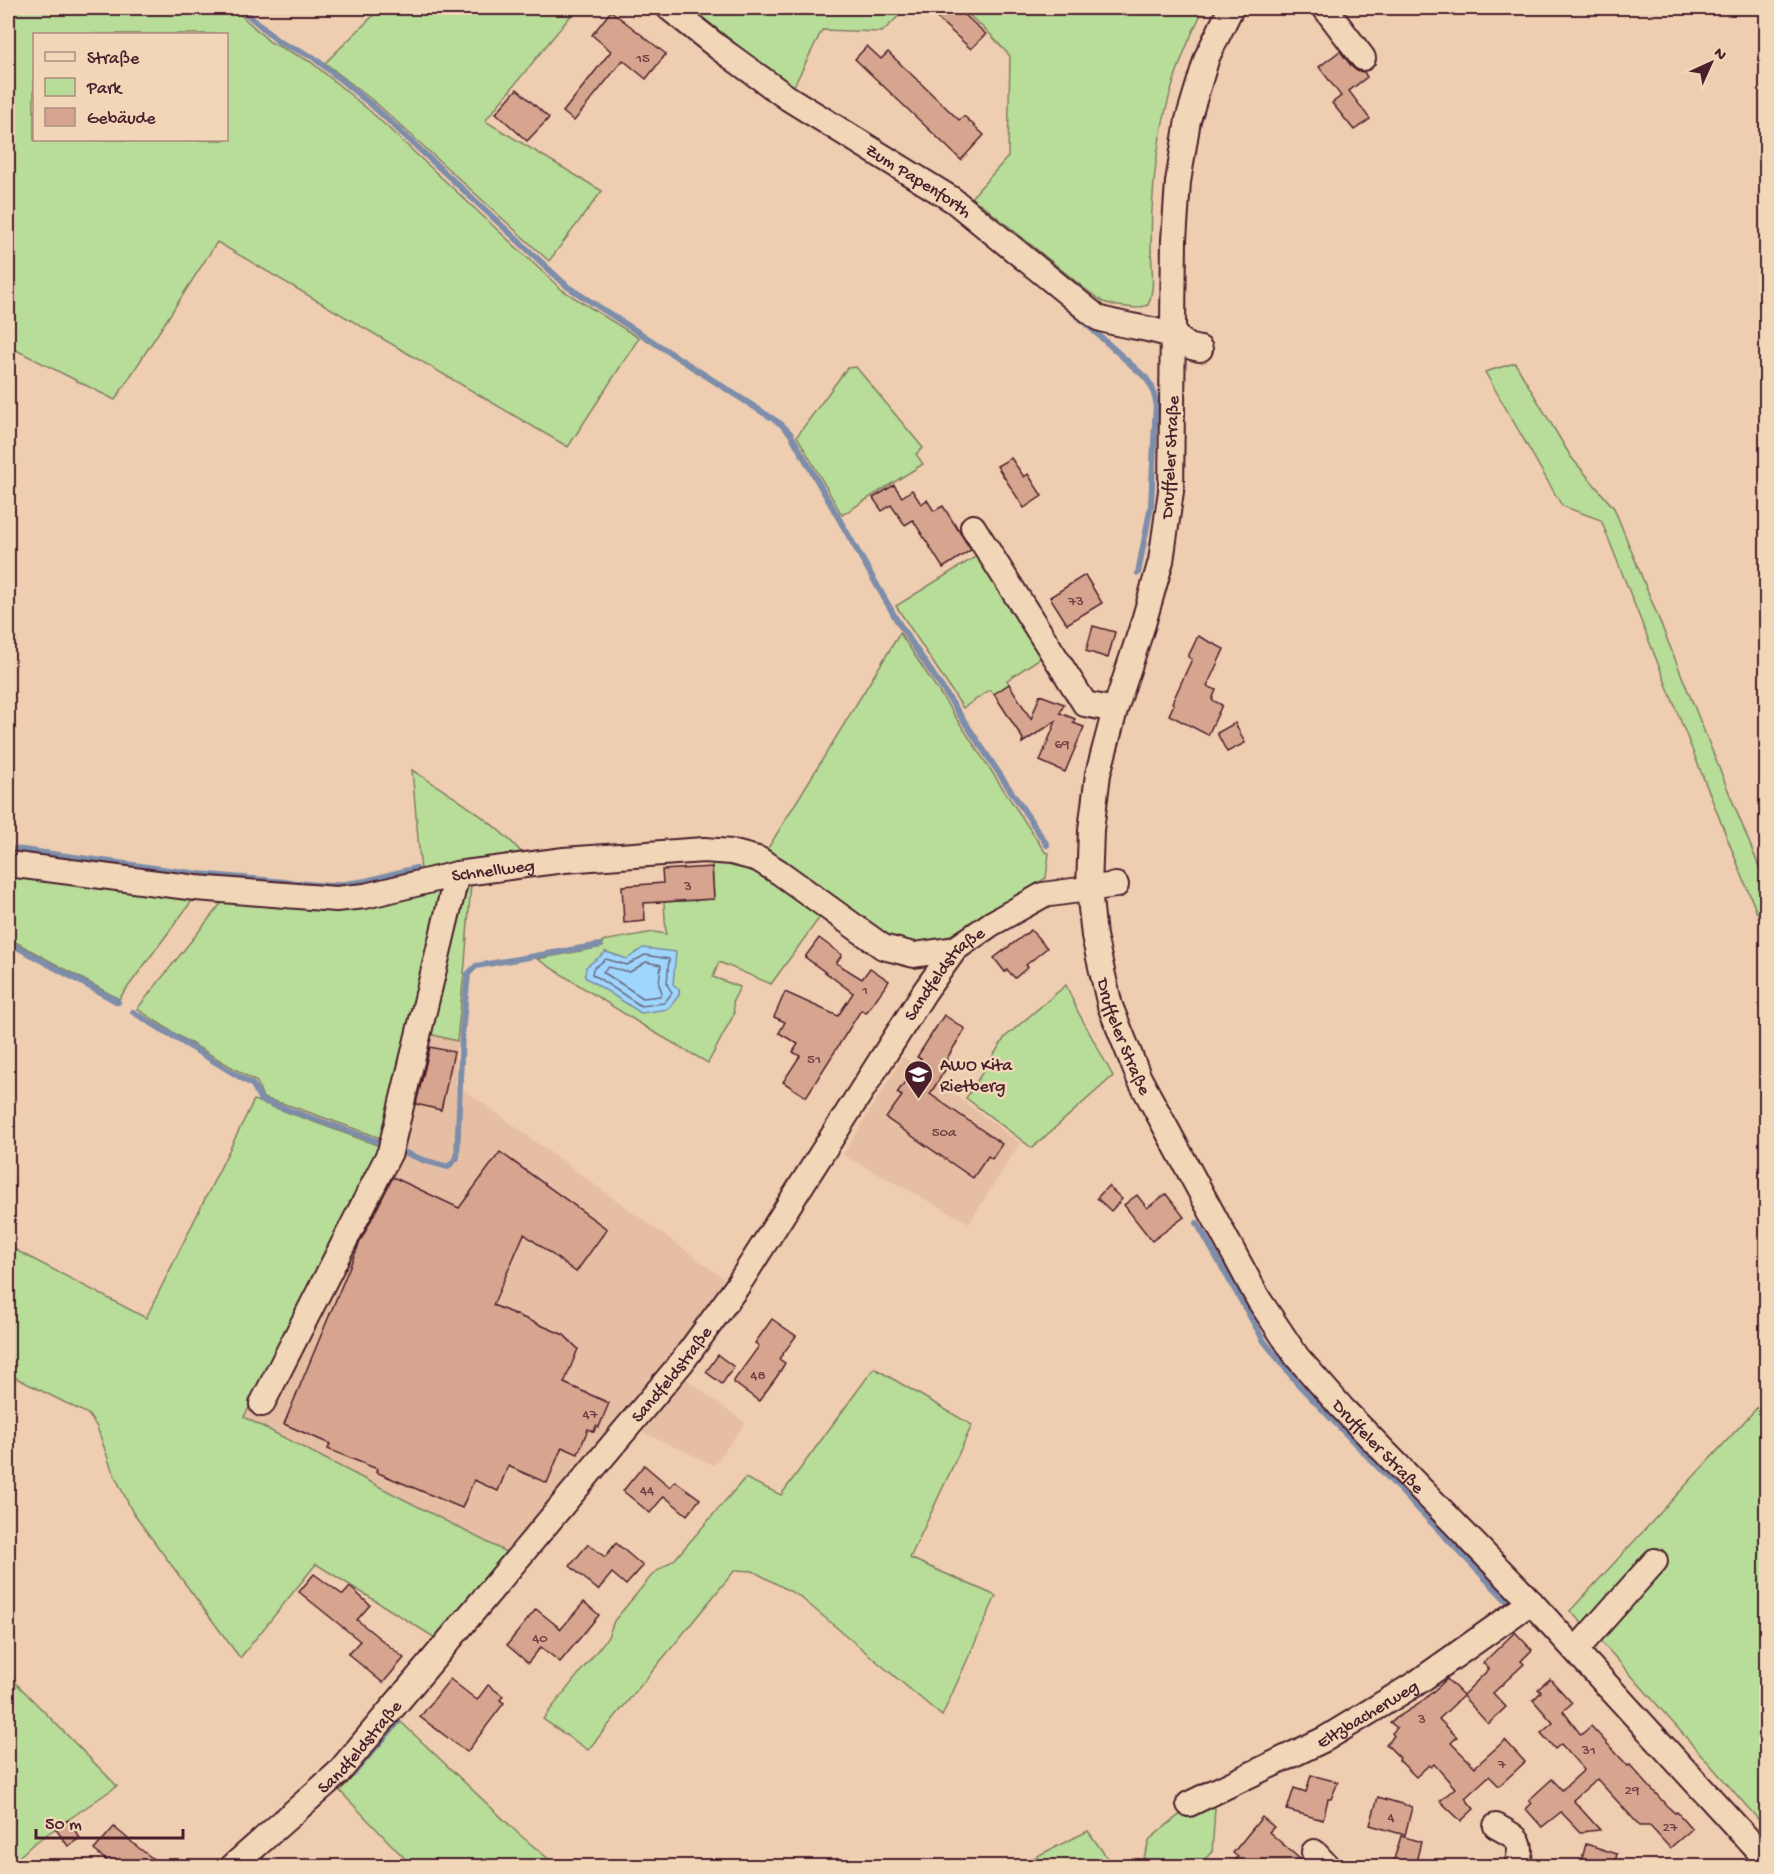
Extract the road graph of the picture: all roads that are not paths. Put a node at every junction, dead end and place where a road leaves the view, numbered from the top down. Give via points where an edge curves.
1 (669, 8) edge
2 (1231, 8) edge
3 (1325, 8) edge
4 (1363, 58) dead end
5 (1174, 335) junction
6 (1200, 349) dead end
7 (973, 527) dead end
8 (1115, 710) junction
9 (8, 864) edge
10 (457, 874) junction
11 (1116, 885) dead end
12 (1089, 889) junction
13 (955, 949) junction
14 (262, 1404) dead end
15 (1655, 1561) dead end
16 (1531, 1602) junction
17 (1576, 1650) junction
18 (1189, 1804) dead end
19 (1496, 1826) dead end
20 (1767, 1859) edge
21 (233, 1866) edge
22 (1517, 1866) edge

1 - 5 street, Zum Papenforth via 788,98 953,200 1098,318
2 - 5 street, Druffeler Straße via 1207,57 1188,120 1177,194
3 - 4 street
5 - 6 street, Zum Papenforth via 1189,348
5 - 8 street, Druffeler Straße via 1171,491 1161,561
7 - 8 street via 1085,704
8 - 12 street, Druffeler Straße via 1096,785
9 - 10 street, Schnellweg via 196,888 336,899
10 - 13 street, Schnellweg via 564,860 704,850 731,852 779,872 883,947 914,956
10 - 14 street via 390,1152
11 - 12 street, Sandfeldstraße
12 - 13 street, Sandfeldstraße via 1043,895
12 - 16 street, Druffeler Straße via 1100,970 1125,1046 1144,1088 1277,1329 1342,1408
13 - 21 street, Sandfeldstraße via 736,1288 682,1362 338,1773
15 - 17 street
16 - 17 street, Druffeler Straße
16 - 18 street, Eltzbacherweg via 1415,1684 1324,1739
17 - 20 street, Druffeler Straße
19 - 22 street via 1516,1837 1522,1849

